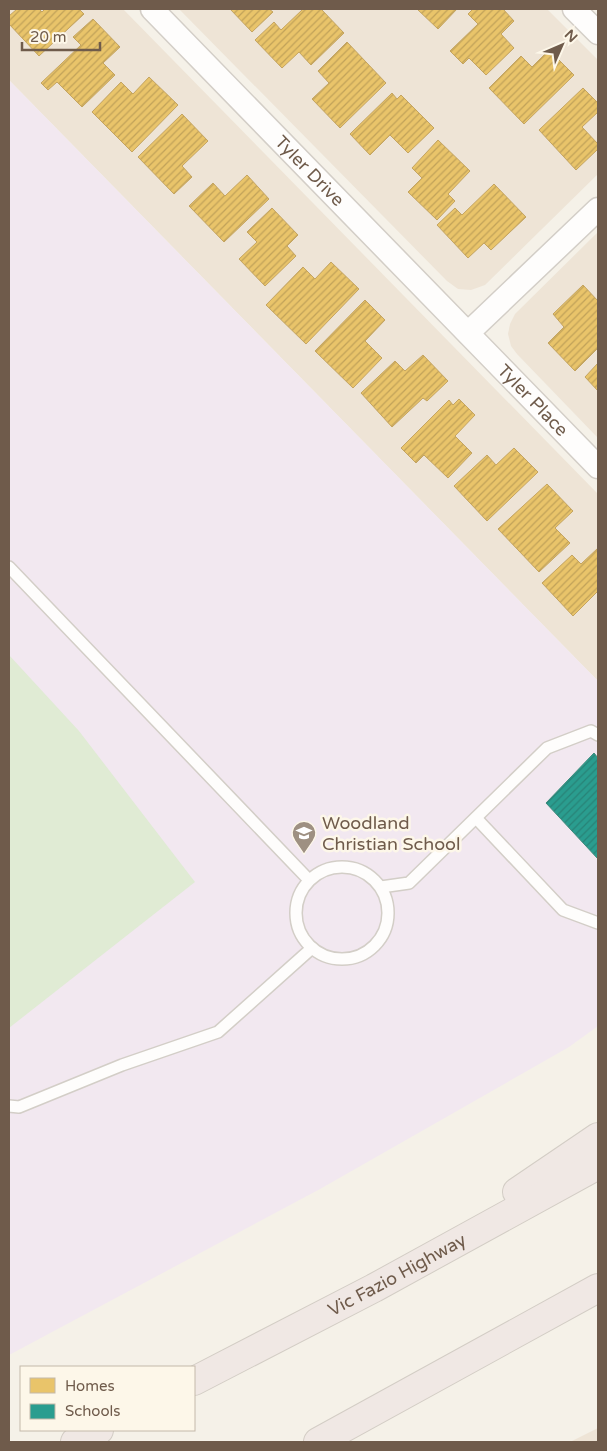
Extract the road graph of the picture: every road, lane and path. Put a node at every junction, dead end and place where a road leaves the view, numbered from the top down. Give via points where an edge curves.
1 (152, 9) edge
2 (574, 9) edge
3 (598, 34) edge
4 (598, 209) edge
5 (468, 333) junction
6 (598, 467) edge
7 (10, 569) edge
8 (598, 735) edge
9 (476, 818) junction
10 (309, 880) junction
11 (381, 887) junction
12 (598, 924) edge
13 (312, 948) junction
14 (9, 1106) edge
15 (598, 1137) edge
16 (598, 1165) edge
17 (374, 1288) junction
18 (598, 1288) edge
19 (195, 1380) edge
20 (98, 1431) edge
21 (75, 1442) edge
22 (318, 1442) edge

1 - 5 street, Tyler Drive
2 - 3 street
4 - 5 street
5 - 6 street, Tyler Place
7 - 10 lane
8 - 9 lane via 591,731 547,748
9 - 11 lane via 409,883
9 - 12 lane via 563,910
10 - 11 lane via 333,867 346,866 366,873
10 - 13 lane via 300,893 296,909 297,925
11 - 13 lane via 387,902 388,918 384,933 374,946 361,955 346,959 330,958
13 - 14 lane via 218,1032 122,1065 19,1107
15 - 17 highway
16 - 17 highway, Vic Fazio Highway
17 - 19 highway, Vic Fazio Highway
18 - 22 highway
20 - 21 highway

